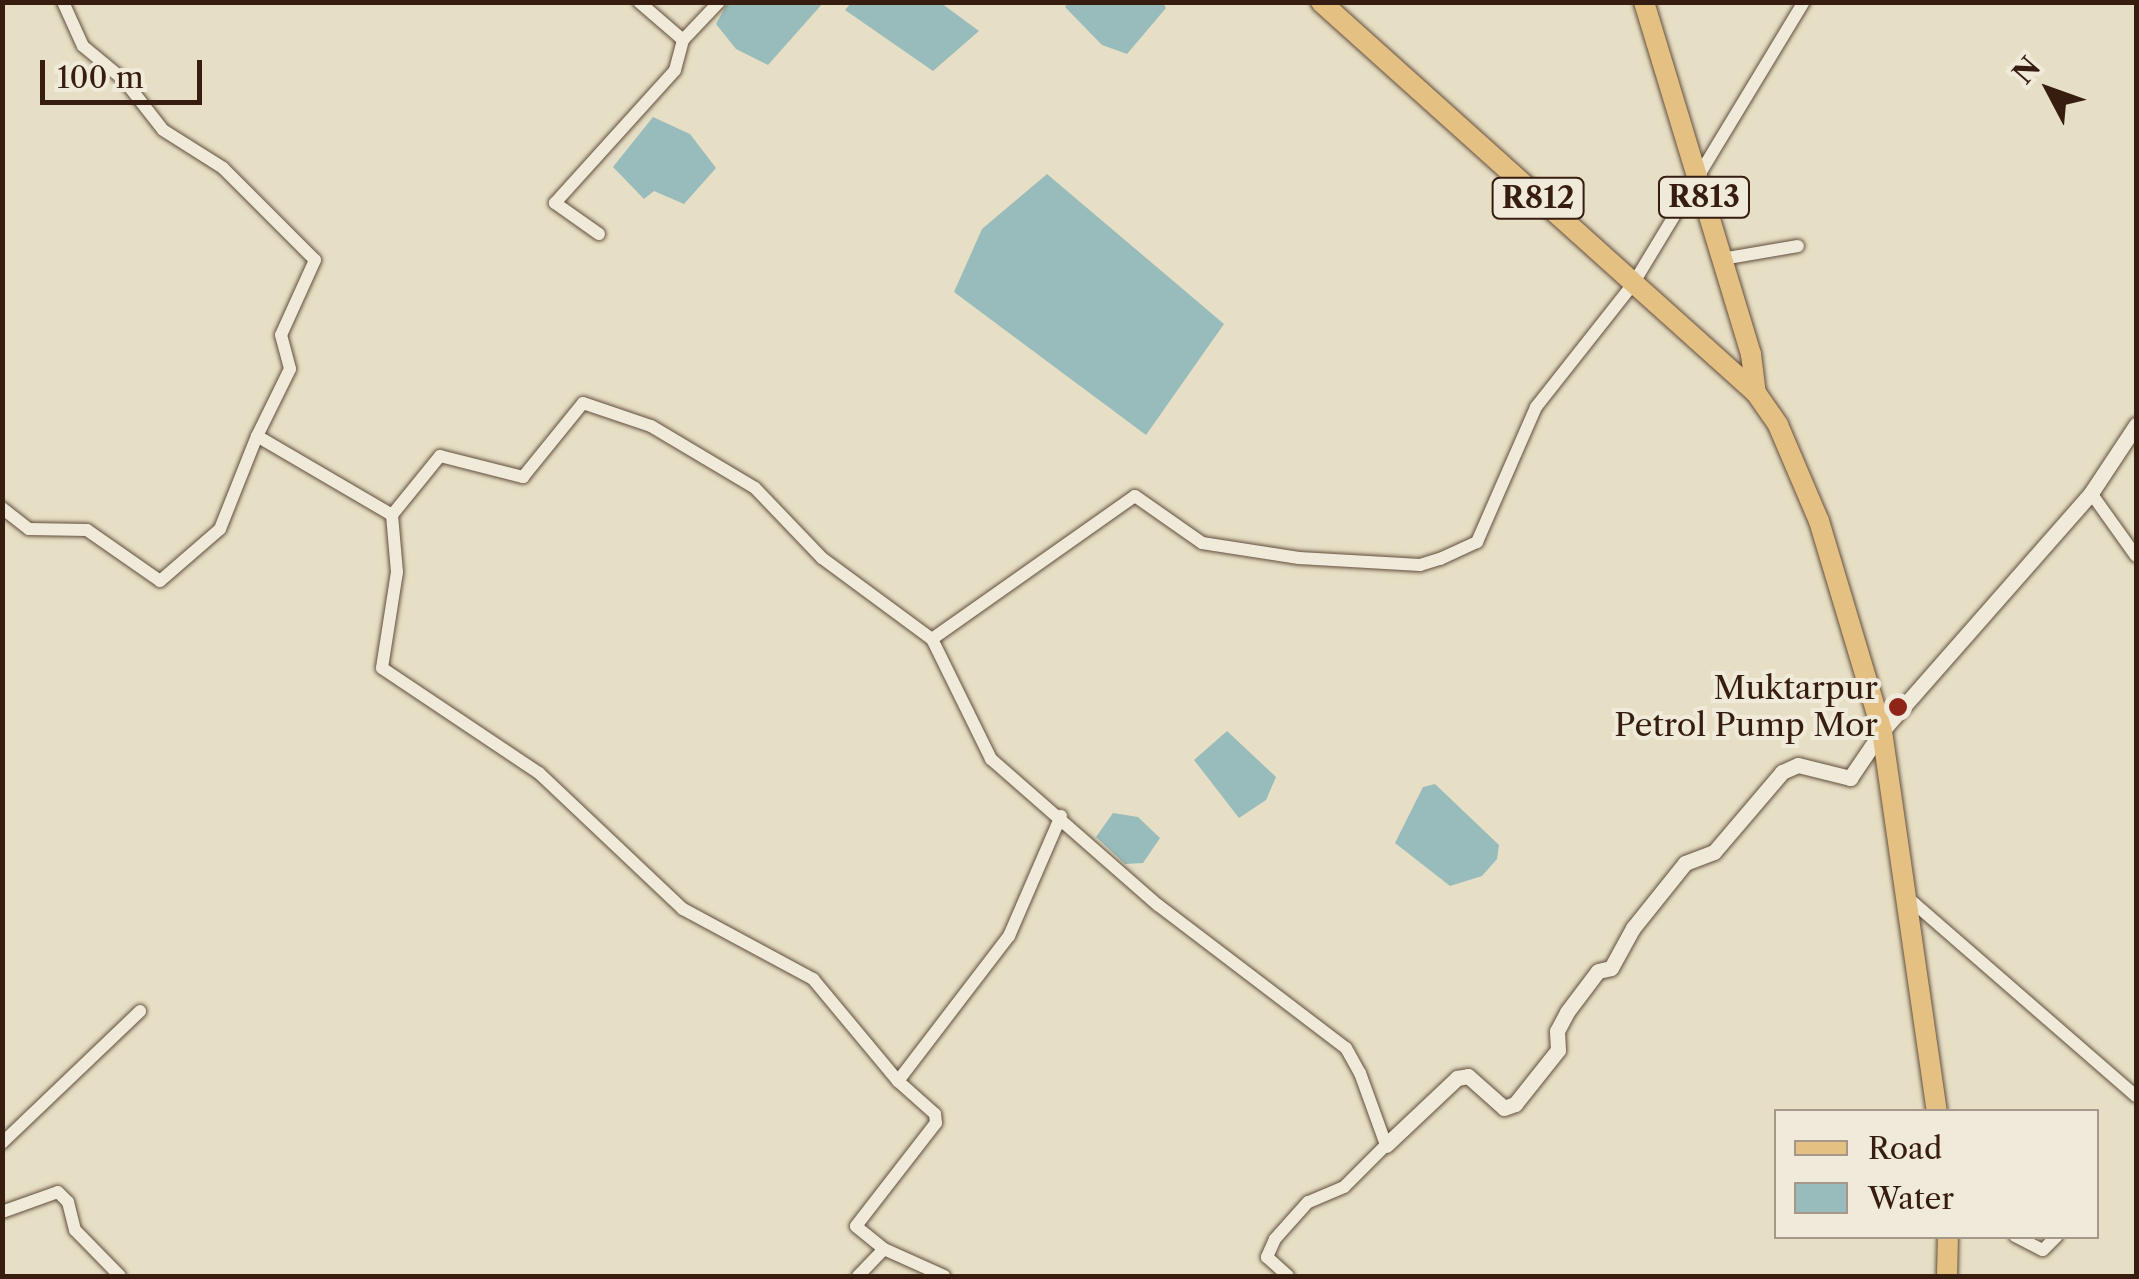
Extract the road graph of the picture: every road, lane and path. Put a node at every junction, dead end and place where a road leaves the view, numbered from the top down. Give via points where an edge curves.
1 (63, 2) edge
2 (639, 2) edge
3 (719, 2) edge
4 (1321, 2) edge
5 (1644, 2) edge
6 (1804, 2) edge
7 (684, 40) junction
8 (1697, 170) junction
9 (599, 234) dead end
10 (1798, 246) dead end
11 (1722, 259) junction
12 (1633, 284) junction
13 (1756, 393) junction
14 (2136, 426) edge
15 (256, 436) junction
16 (2091, 493) junction
17 (2, 508) edge
18 (392, 515) junction
19 (2136, 556) edge
20 (932, 640) junction
21 (1882, 731) junction
22 (1061, 816) junction
23 (1908, 898) junction
24 (140, 1011) dead end
25 (898, 1081) junction
26 (2136, 1096) edge
27 (1937, 1109) edge
28 (2, 1143) edge
29 (1386, 1146) junction
30 (2, 1212) edge
31 (1948, 1239) edge
32 (2021, 1239) edge
33 (2054, 1239) edge
34 (884, 1249) junction
35 (120, 1276) edge
36 (858, 1276) edge
37 (944, 1276) edge
38 (1288, 1276) edge
39 (1947, 1276) edge

1 - 15 street via 83,46 124,80 163,130 223,168 316,260 282,335 290,369
2 - 7 street
3 - 7 street
4 - 12 main road, R812
5 - 8 main road, R813
6 - 8 street
7 - 9 street via 675,70 555,203
8 - 11 main road, R813
8 - 12 street
10 - 11 street
11 - 13 main road, R813
12 - 13 main road, R812
12 - 20 street via 1536,406 1476,542 1420,565 1299,558 1202,543 1135,496
13 - 21 main road, R812 via 1778,424 1819,521
14 - 16 street
15 - 17 street via 220,528 160,582 87,530 29,529
15 - 18 street
16 - 19 street
16 - 21 street
18 - 20 street via 440,456 523,477 579,406 588,404 651,426 755,488 822,558
18 - 25 street via 397,572 382,668 538,773 682,909 814,980
20 - 22 street via 991,758
21 - 23 main road, R812
21 - 29 street via 1850,778 1798,765 1782,772 1714,852 1685,863 1611,968 1598,971 1567,1012 1557,1031 1558,1050 1515,1104 1504,1108 1468,1076 1457,1078
22 - 25 street via 1009,936
22 - 29 street via 1158,905 1346,1048
23 - 26 street
23 - 27 main road, R812
24 - 28 street
25 - 34 street via 936,1114 936,1122 856,1226
29 - 38 street via 1344,1187 1308,1202 1275,1239 1268,1257
30 - 35 street via 58,1192 68,1202 75,1230
31 - 39 main road
32 - 33 street via 2043,1250
34 - 36 street
34 - 37 street

